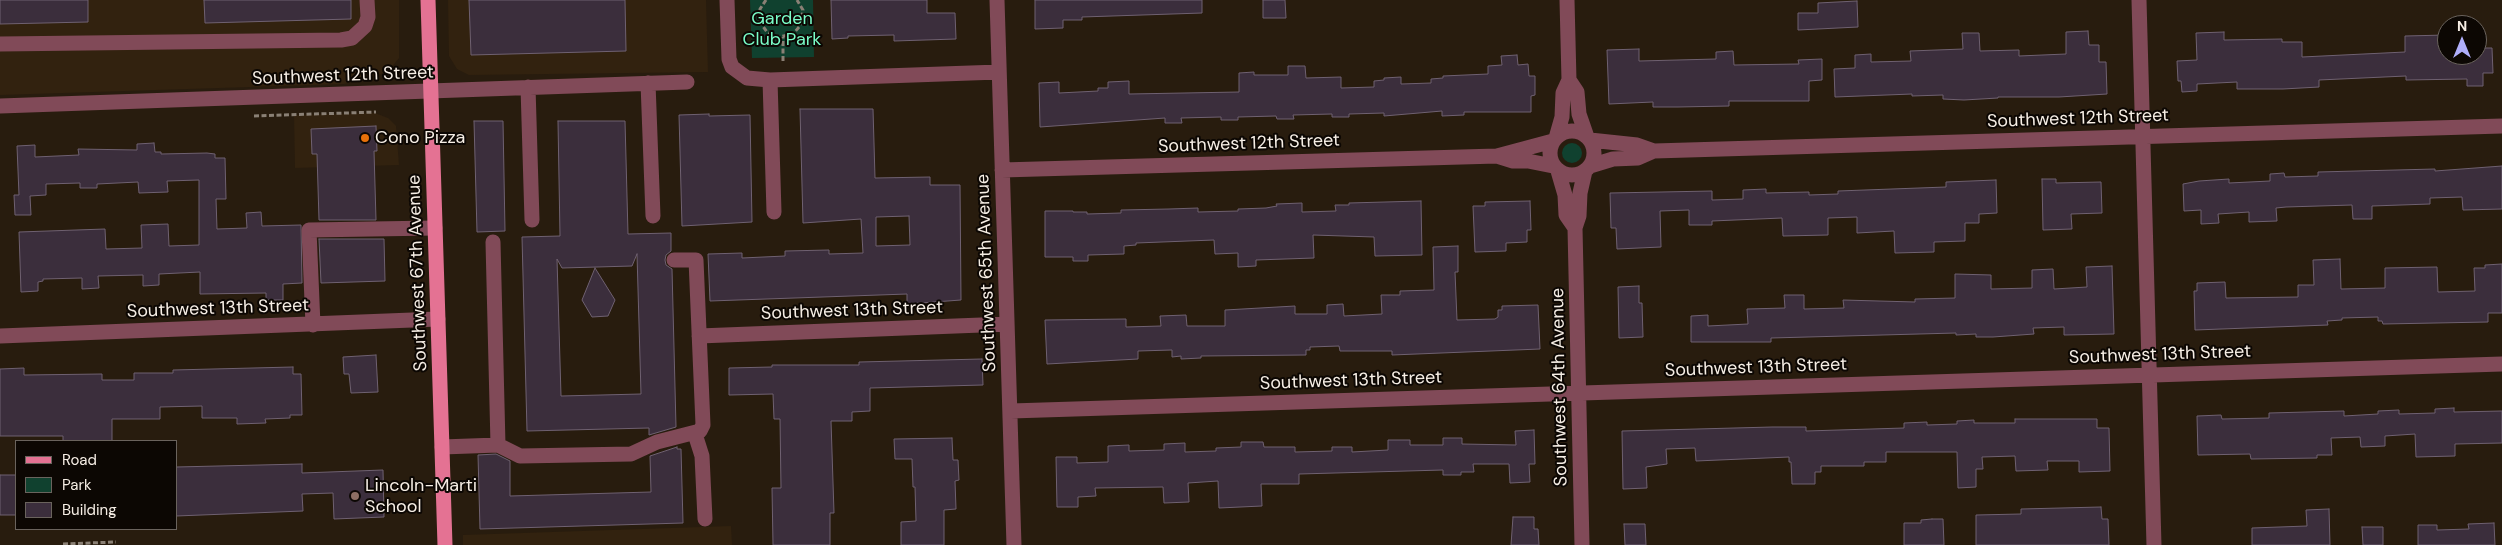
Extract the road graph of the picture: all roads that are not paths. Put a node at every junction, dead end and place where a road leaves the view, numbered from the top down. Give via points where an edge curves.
1 (367, 0) edge
2 (428, 0) edge
3 (727, 0) edge
4 (997, 0) edge
5 (1567, 0) edge
6 (2139, 0) edge
7 (0, 44) edge
8 (999, 72) junction
9 (770, 80) junction
10 (1569, 80) junction
11 (687, 82) dead end
12 (648, 83) junction
13 (528, 87) junction
14 (431, 91) junction
15 (0, 106) edge
16 (2502, 126) edge
17 (2143, 136) junction
18 (1555, 139) junction
19 (1588, 139) junction
20 (1654, 151) junction
21 (1497, 156) junction
22 (1556, 168) junction
23 (1587, 169) junction
24 (1002, 170) junction
25 (774, 212) dead end
26 (653, 216) dead end
27 (532, 220) dead end
28 (435, 228) junction
29 (1575, 228) junction
30 (493, 242) dead end
31 (674, 260) dead end
32 (438, 319) junction
33 (1007, 324) junction
34 (313, 325) junction
35 (0, 336) edge
36 (699, 336) junction
37 (2502, 364) edge
38 (2149, 374) junction
39 (1578, 392) junction
40 (1010, 411) junction
41 (694, 434) junction
42 (498, 445) junction
43 (442, 447) junction
44 (705, 520) dead end
45 (445, 545) edge
46 (1014, 545) edge
47 (1582, 545) edge
48 (2154, 545) edge

1 - 7 street via 365,26 352,38 341,40
2 - 14 main road, Southwest 67th Avenue
3 - 9 street via 728,59 732,68 747,78
4 - 8 street, Southwest 65th Avenue
5 - 10 street
6 - 17 street
8 - 9 street
8 - 24 street, Southwest 65th Avenue
9 - 25 street
10 - 18 street
10 - 19 street via 1577,92 1579,114
11 - 12 street, Southwest 12th Street
12 - 13 street, Southwest 12th Street
12 - 26 street
13 - 14 street, Southwest 12th Street
13 - 27 street
14 - 15 street, Southwest 12th Street
14 - 28 main road, Southwest 67th Avenue
16 - 17 street, Southwest 12th Street
17 - 20 street, Southwest 12th Street
17 - 38 street
18 - 19 street via 1572,131
18 - 21 street, Southwest 12th Street
18 - 22 street via 1550,153
19 - 20 street, Southwest 12th Street via 1637,145
19 - 23 street via 1594,152
20 - 23 street, Southwest 12th Street via 1638,158 1612,158
21 - 22 street, Southwest 12th Street
21 - 24 street, Southwest 12th Street
22 - 23 street via 1571,175
22 - 29 street, Southwest 64th Avenue via 1565,195 1566,215
23 - 29 street, Southwest 64th Avenue via 1580,193 1580,216
24 - 33 street, Southwest 65th Avenue
28 - 32 main road, Southwest 67th Avenue
28 - 34 street via 310,230
29 - 39 street, Southwest 64th Avenue
30 - 42 street
31 - 36 street via 696,260
32 - 34 street, Southwest 13th Street
32 - 43 main road, Southwest 67th Avenue
33 - 36 street, Southwest 13th Street
33 - 40 street, Southwest 65th Avenue
34 - 35 street, Southwest 13th Street
36 - 41 street via 703,425
37 - 38 street, Southwest 13th Street
38 - 39 street, Southwest 13th Street
38 - 48 street
39 - 40 street, Southwest 13th Street
39 - 47 street, Southwest 64th Avenue
40 - 46 street, Southwest 65th Avenue
41 - 42 street via 657,442 632,454 520,456
41 - 44 street via 702,456
42 - 43 street
43 - 45 main road, Southwest 67th Avenue

